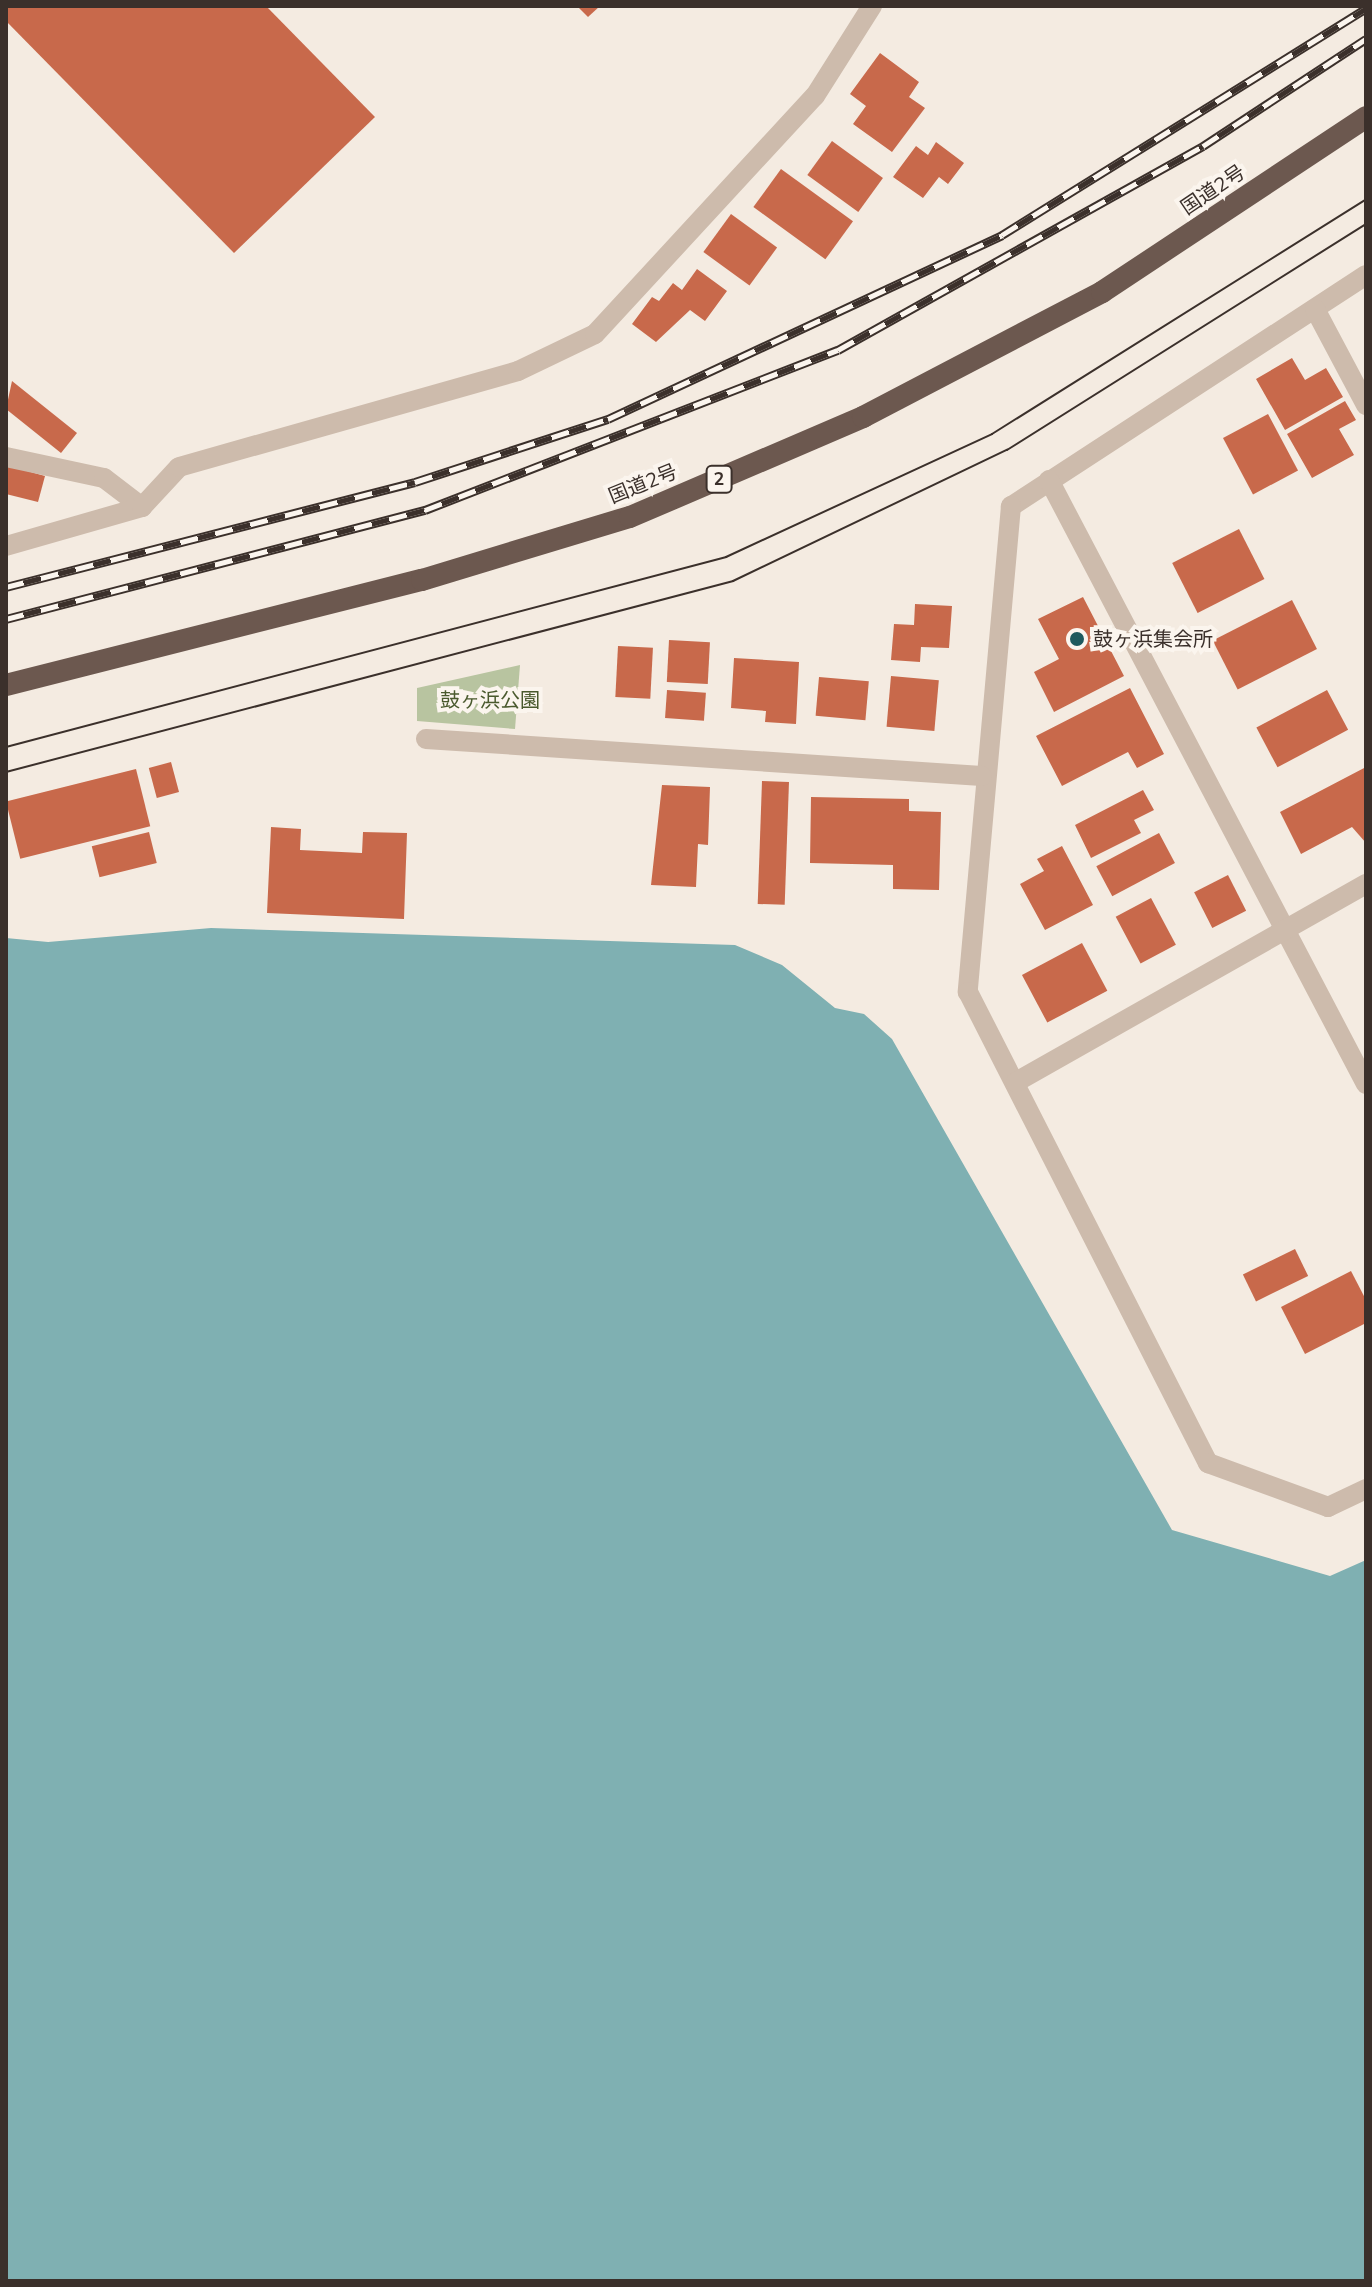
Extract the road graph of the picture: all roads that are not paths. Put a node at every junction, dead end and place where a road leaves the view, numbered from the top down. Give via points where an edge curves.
1 (872, 6) edge
2 (1366, 117) edge
3 (1366, 275) edge
4 (1315, 309) junction
5 (1366, 405) edge
6 (6, 457) edge
7 (1049, 480) junction
8 (142, 507) junction
9 (6, 546) edge
10 (6, 685) edge
11 (426, 739) dead end
12 (982, 776) junction
13 (1366, 884) edge
14 (1281, 931) junction
15 (1016, 1082) junction
16 (1366, 1084) edge
17 (1366, 1489) edge

1 - 8 street via 815,96 595,334 518,371 179,467
2 - 10 highway, 国道2号 / 2 via 1102,292 863,417 630,517 422,580
3 - 4 street
4 - 5 street
4 - 7 street
6 - 8 street via 104,478
7 - 12 street via 1011,506
7 - 14 street
8 - 9 street
11 - 12 street
12 - 15 street via 968,992
13 - 14 street
14 - 15 street
14 - 16 street
15 - 17 street via 1208,1463 1328,1507

